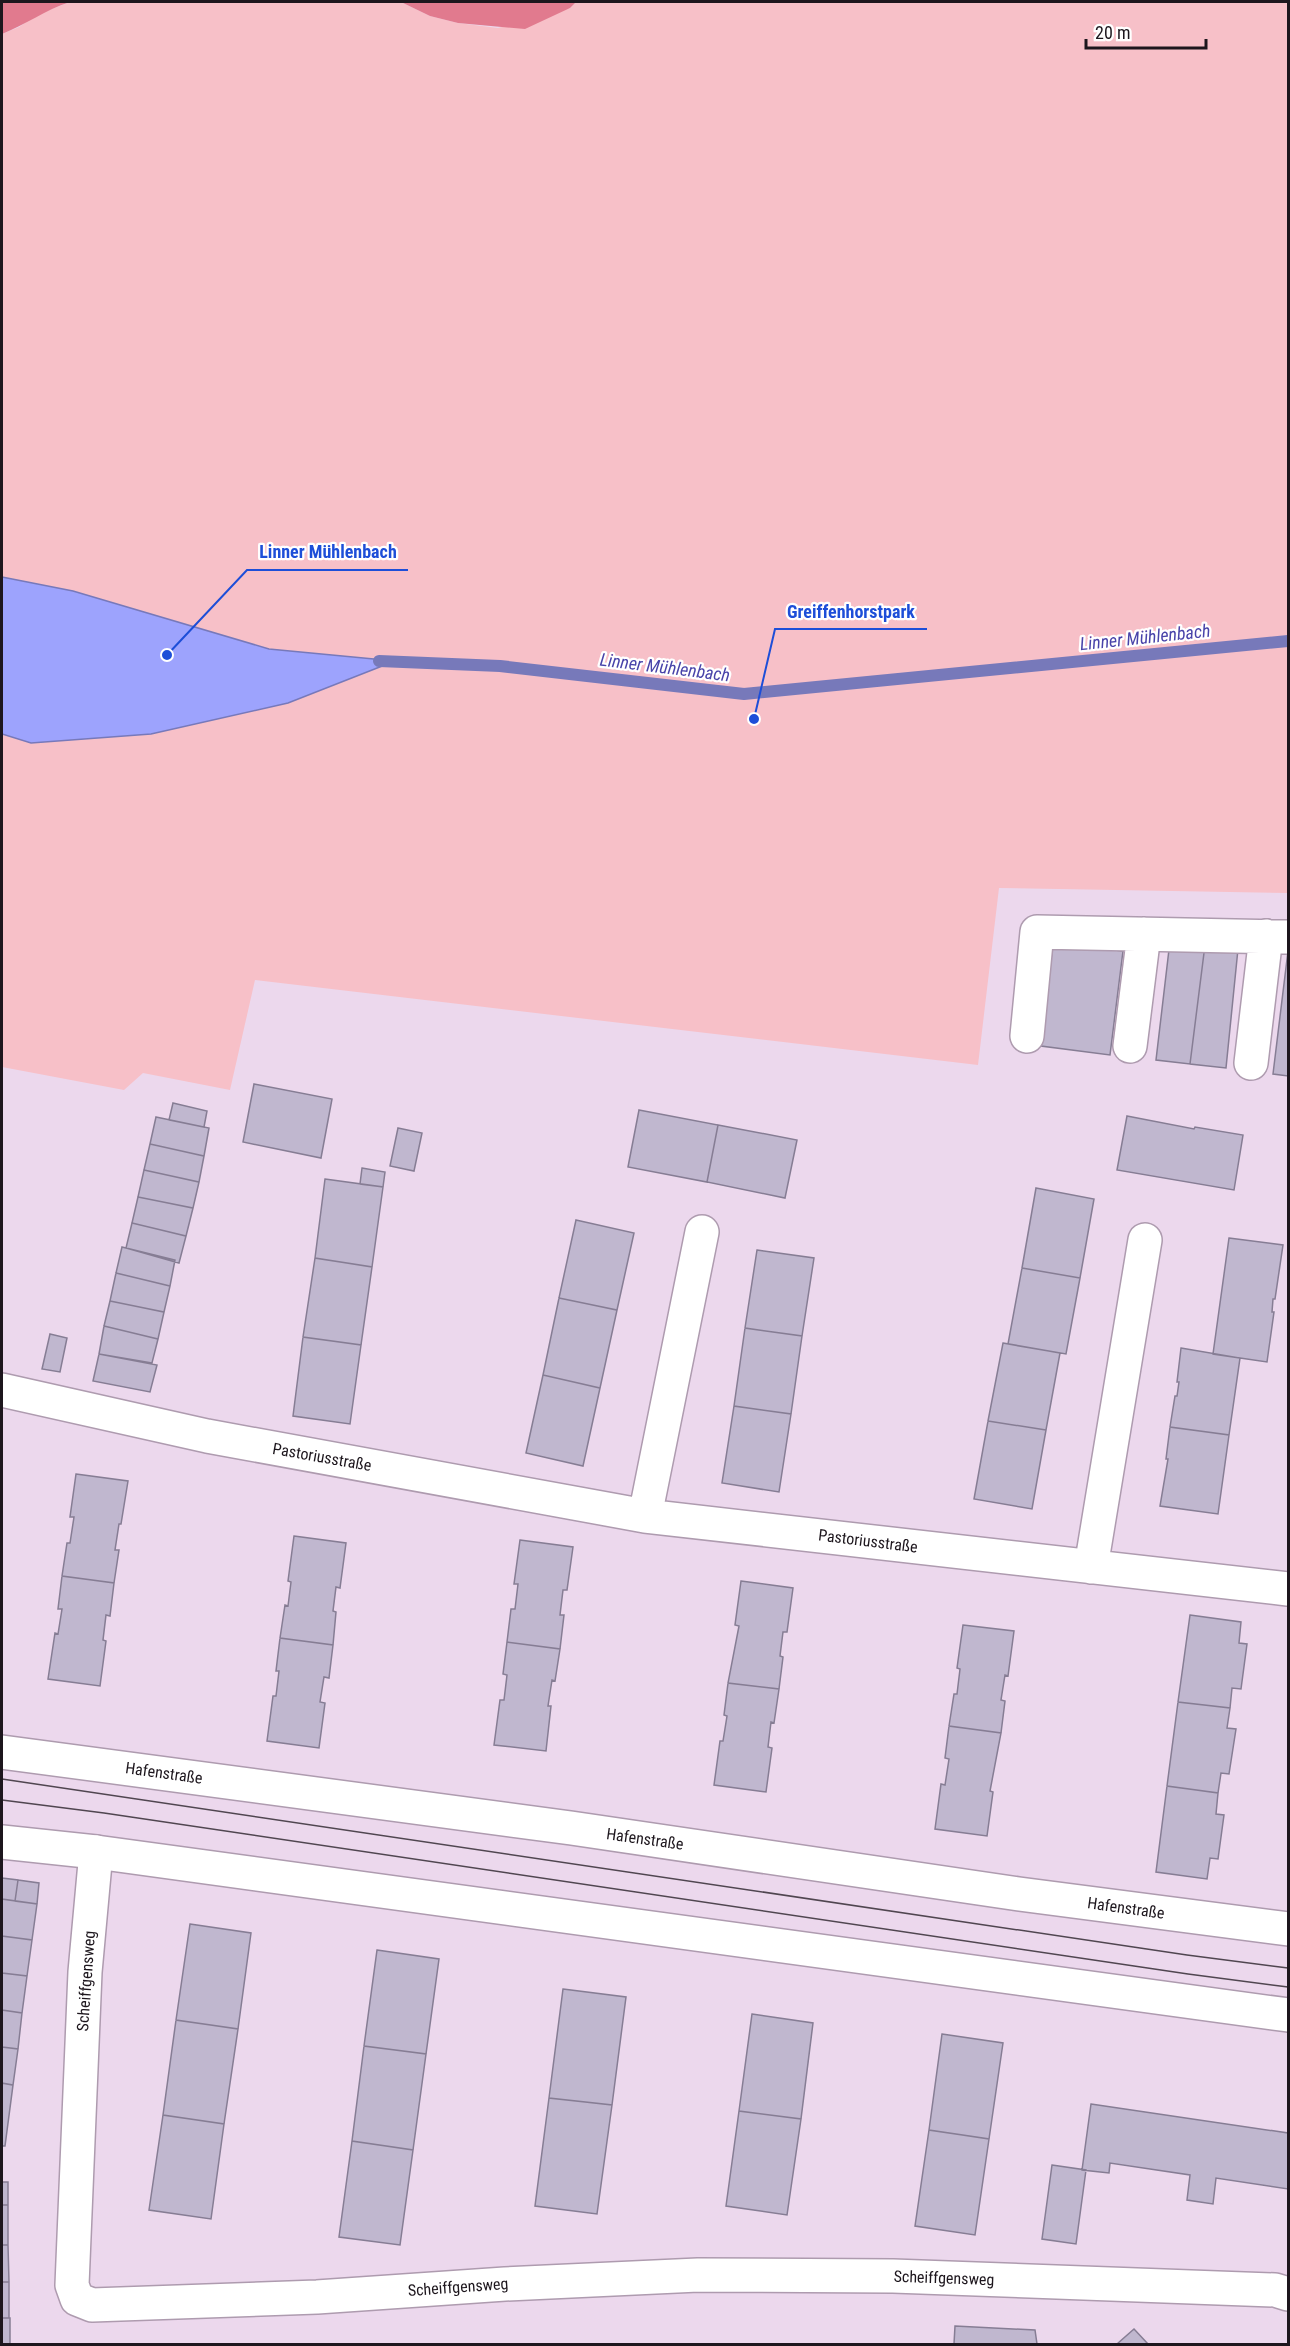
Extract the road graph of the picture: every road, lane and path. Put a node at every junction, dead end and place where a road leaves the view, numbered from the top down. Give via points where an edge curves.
1 (1144, 934) junction
2 (1277, 936) edge
3 (1027, 1036) dead end
4 (1130, 1046) dead end
5 (1251, 1063) dead end
6 (702, 1232) dead end
7 (1145, 1240) dead end
8 (2, 1390) edge
9 (645, 1516) junction
10 (1090, 1567) junction
11 (1288, 1589) edge
12 (2, 1752) edge
13 (2, 1842) edge
14 (96, 1852) junction
15 (1288, 1929) edge
16 (1288, 2015) edge
17 (1288, 2294) edge

1 - 2 street
1 - 3 street via 1037,932
1 - 4 street
2 - 5 street
6 - 9 street
7 - 10 street
8 - 9 street, Pastoriusstraße via 207,1436
9 - 10 street, Pastoriusstraße
10 - 11 street, Pastoriusstraße
12 - 15 street, Hafenstraße
13 - 14 street
14 - 16 street
14 - 17 street, Scheiffgensweg via 85,1972 72,2285 77,2299 92,2305 699,2276 893,2276 1275,2290

